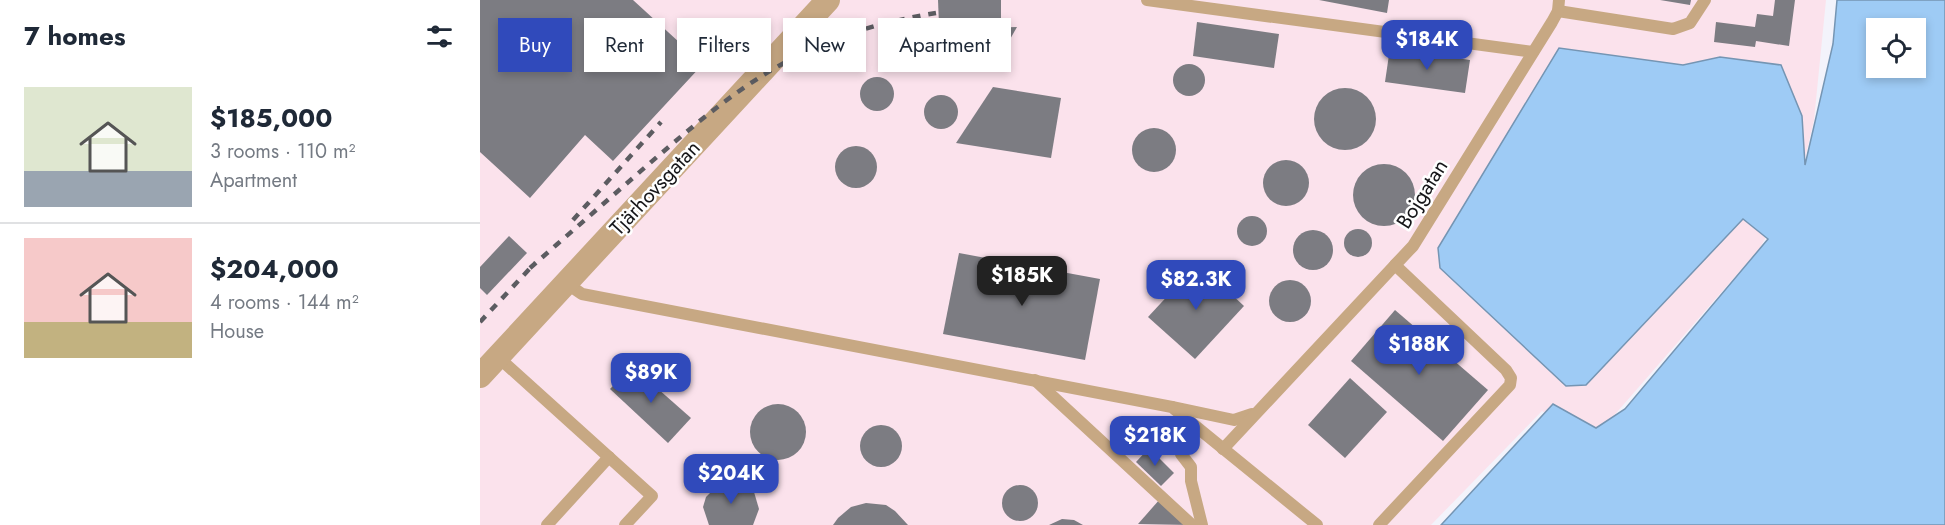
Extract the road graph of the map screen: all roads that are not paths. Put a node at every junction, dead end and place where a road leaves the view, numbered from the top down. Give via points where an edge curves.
1 (828, 0) edge
2 (1147, 0) edge
3 (1705, 0) edge
4 (1558, 5) edge
5 (1533, 52) junction
6 (1395, 265) junction
7 (566, 284) junction
8 (498, 357) junction
9 (480, 375) edge
10 (1035, 380) junction
11 (1172, 407) junction
12 (1255, 412) junction
13 (1184, 418) junction
14 (1223, 448) junction
15 (609, 457) junction
16 (547, 525) edge
17 (625, 525) edge
18 (1192, 525) edge
19 (1202, 525) edge
20 (1317, 525) edge
21 (1379, 525) edge

1 - 7 street, Tjärhovsgatan
2 - 5 lane
3 - 4 lane via 1692,21 1678,28
4 - 5 lane, Bojgatan
5 - 6 lane, Bojgatan via 1413,246
6 - 12 lane, Bojgatan
6 - 21 lane via 1511,378 1508,388
7 - 8 street, Tjärhovsgatan
7 - 10 lane via 582,294
8 - 9 street, Tjärhovsgatan
8 - 15 lane
10 - 11 lane
10 - 18 lane
11 - 12 lane via 1234,420
11 - 13 lane
12 - 14 lane, Bojgatan
13 - 14 lane
13 - 19 lane via 1181,454 1191,467
14 - 20 lane
15 - 16 lane
15 - 17 lane via 652,496

